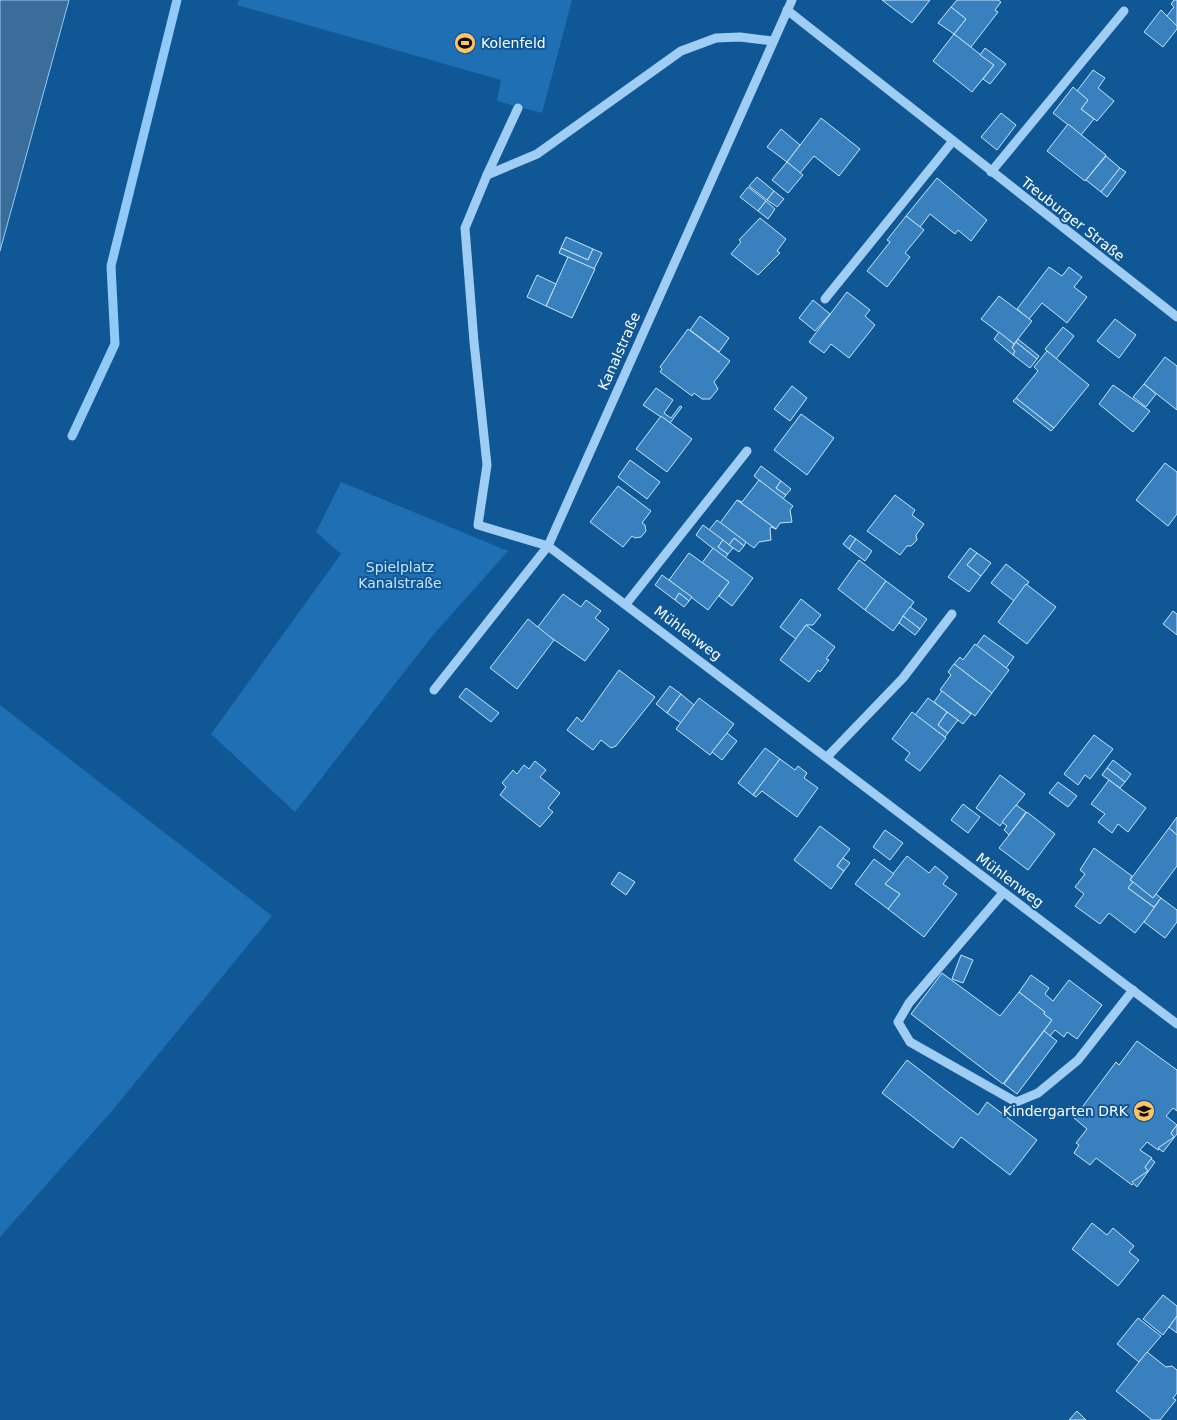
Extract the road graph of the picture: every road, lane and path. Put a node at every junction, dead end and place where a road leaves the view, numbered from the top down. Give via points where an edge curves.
1 (792, 0) edge
2 (787, 10) junction
3 (1124, 11) dead end
4 (773, 41) junction
5 (518, 108) dead end
6 (952, 142) junction
7 (991, 172) junction
8 (487, 176) junction
9 (825, 299) dead end
10 (1177, 317) edge
11 (746, 451) dead end
12 (548, 546) junction
13 (626, 604) junction
14 (952, 614) dead end
15 (434, 690) dead end
16 (827, 757) junction
17 (1003, 893) junction
18 (1133, 990) junction
19 (1177, 1024) edge

1 - 2 street, Kanalstraße
2 - 4 street, Kanalstraße
2 - 6 street, Treuburger Straße
3 - 7 street
4 - 8 street via 716,38 681,51 537,154
4 - 12 street, Kanalstraße
5 - 8 street
6 - 7 street, Treuburger Straße
6 - 9 street
7 - 10 street, Treuburger Straße
8 - 12 street, Mühlenweg via 466,228 487,465 478,525
11 - 13 street
12 - 13 street, Mühlenweg
12 - 15 street, Kanalstraße
13 - 16 street, Mühlenweg
14 - 16 street via 903,678
16 - 17 street, Mühlenweg
17 - 18 street, Mühlenweg
17 - 18 street via 909,1003 898,1022 910,1042 1016,1102 1038,1093 1078,1060
18 - 19 street, Mühlenweg

